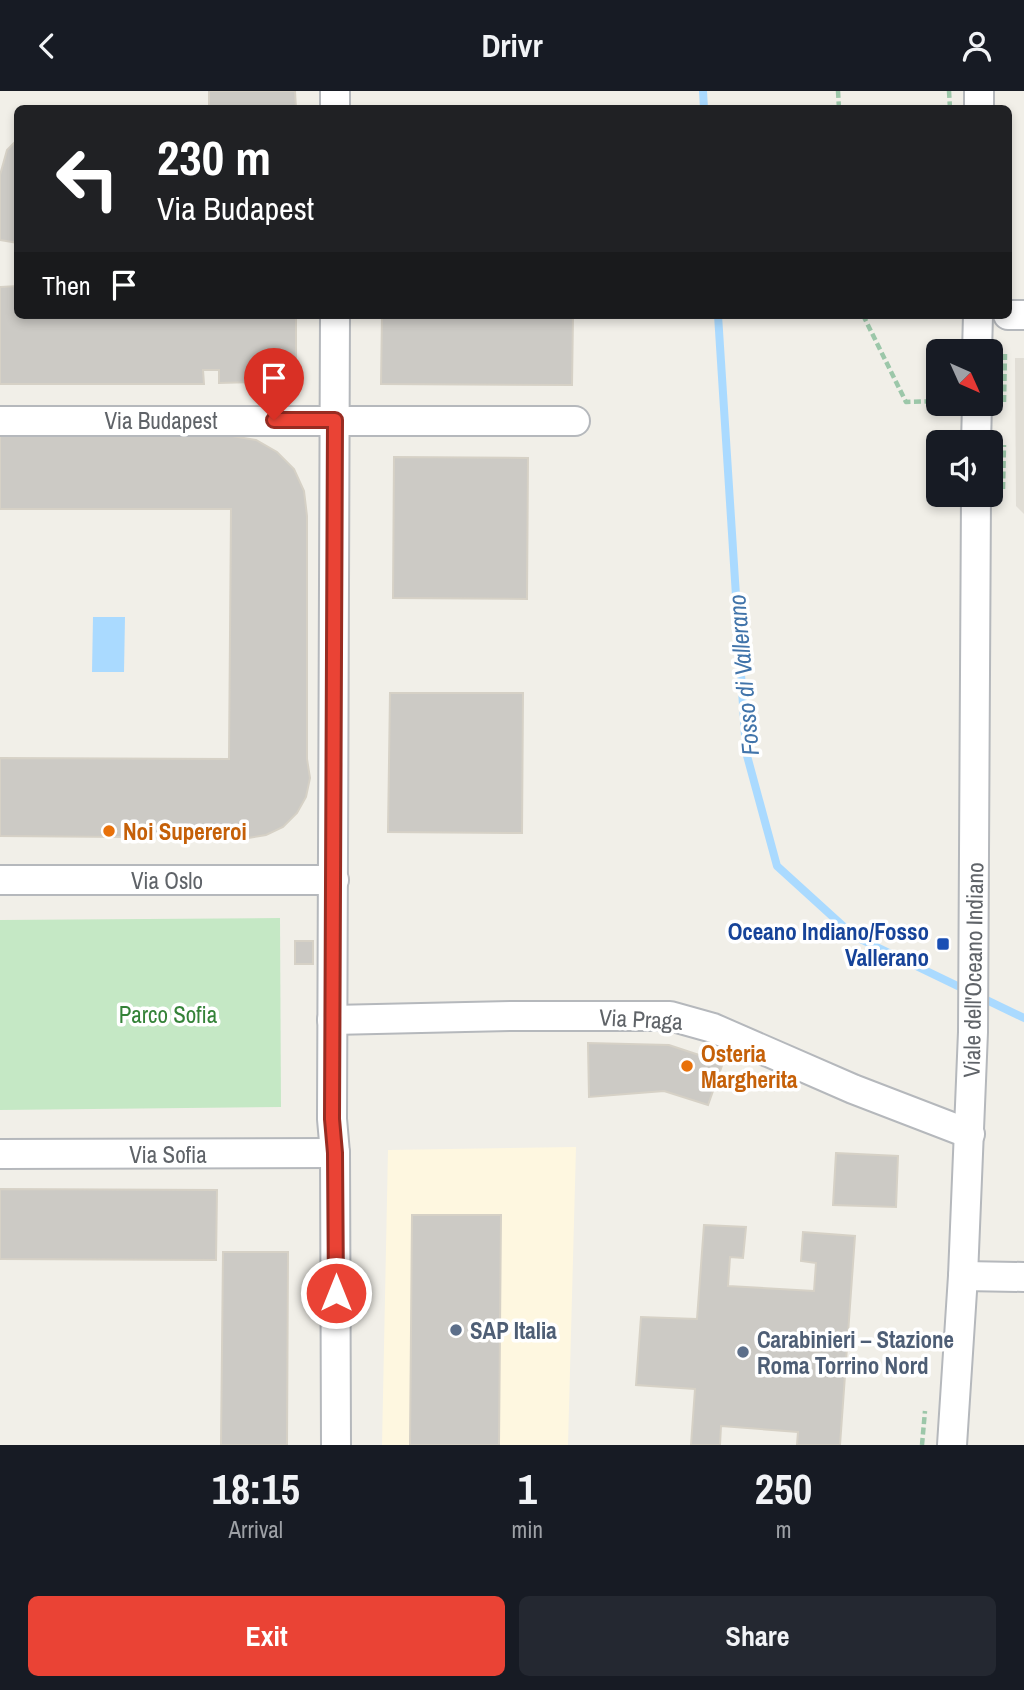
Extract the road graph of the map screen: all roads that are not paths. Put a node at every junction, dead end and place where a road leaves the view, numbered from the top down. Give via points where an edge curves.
1 (335, 319) edge
2 (978, 319) edge
3 (977, 339) edge
4 (335, 420) junction
5 (0, 421) edge
6 (575, 421) dead end
7 (976, 507) edge
8 (0, 880) edge
9 (334, 880) junction
10 (332, 1020) junction
11 (970, 1134) junction
12 (335, 1153) junction
13 (0, 1154) edge
14 (963, 1276) junction
15 (1024, 1277) edge
16 (336, 1445) edge
17 (952, 1445) edge

1 - 4 street
2 - 3 street
4 - 5 street, Via Budapest
4 - 6 street, Via Budapest
4 - 9 street
7 - 11 street, Viale dell'Oceano Indiano
8 - 9 street, Via Oslo
9 - 10 street
10 - 11 street, Via Praga via 670,1016 713,1028
10 - 12 street
11 - 14 street, Viale dell'Oceano Indiano
12 - 13 street, Via Sofia
12 - 16 street
14 - 15 street
14 - 17 street, Viale dell'Oceano Indiano

